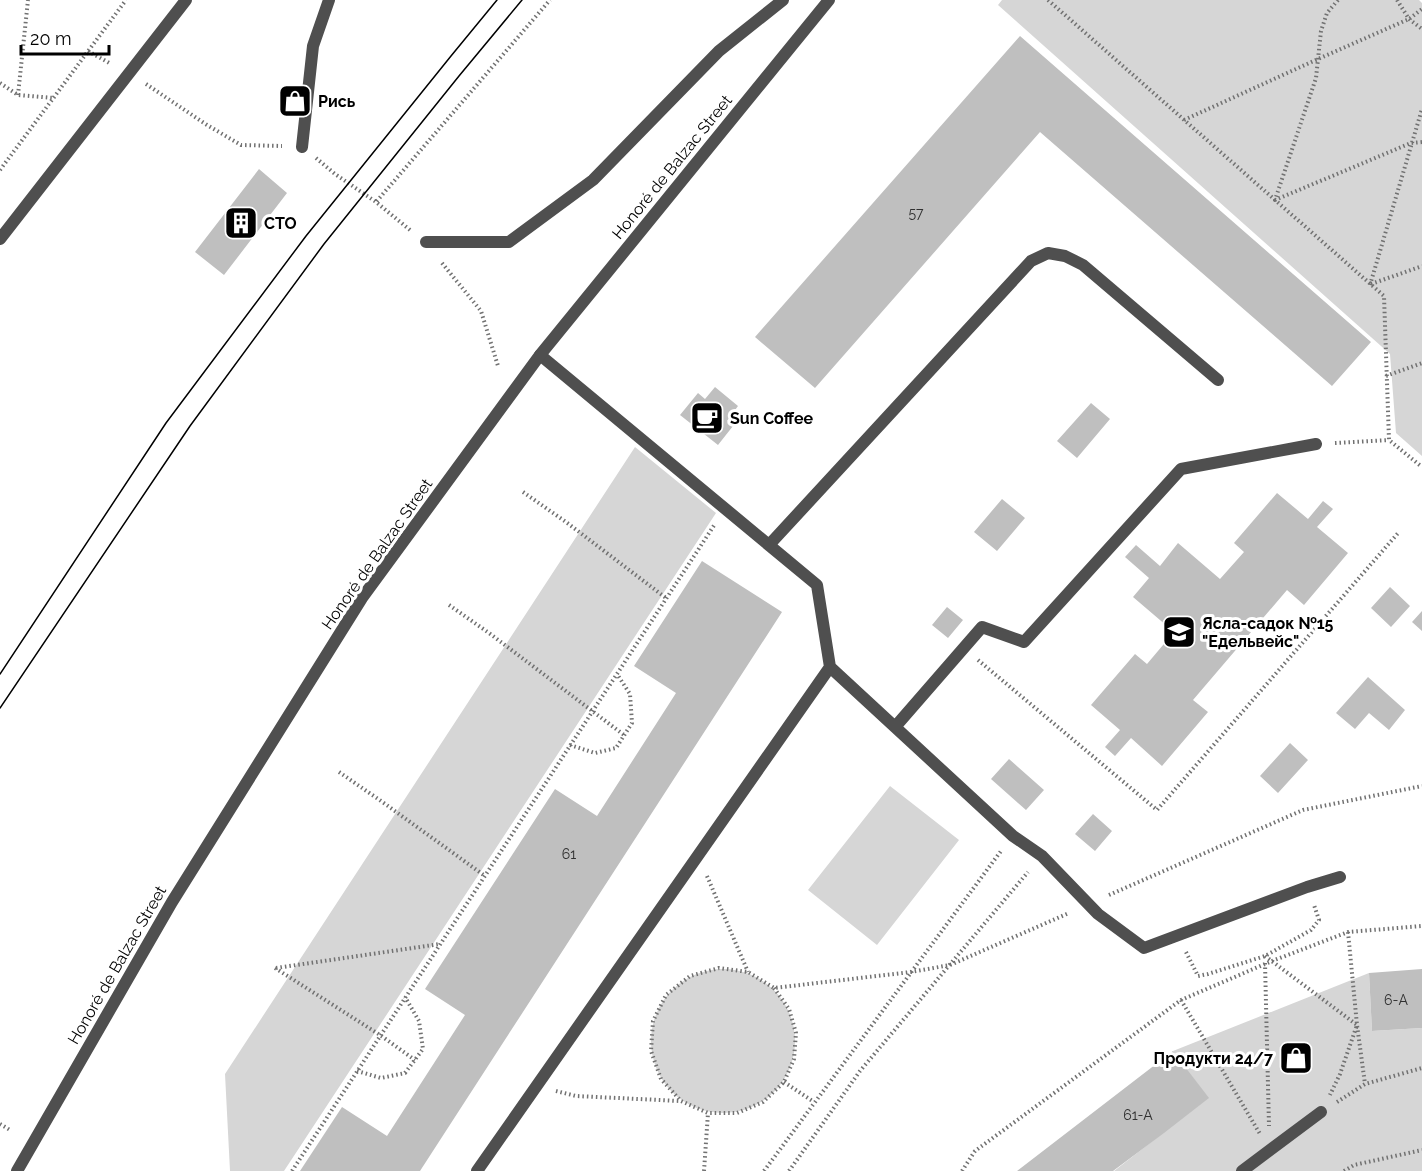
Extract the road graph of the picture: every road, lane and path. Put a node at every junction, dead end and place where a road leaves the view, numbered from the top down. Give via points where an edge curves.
1 (28, 0) edge
2 (126, 0) edge
3 (186, 0) edge
4 (329, 0) edge
5 (550, 0) edge
6 (783, 0) edge
7 (829, 0) edge
8 (1048, 0) edge
9 (1336, 0) edge
10 (1397, 0) edge
11 (1422, 9) edge
12 (1409, 19) junction
13 (1422, 29) edge
14 (1318, 59) junction
15 (0, 83) edge
16 (153, 88) dead end
17 (18, 95) junction
18 (54, 98) junction
19 (1422, 109) edge
20 (1184, 120) junction
21 (1422, 142) edge
22 (1411, 143) junction
23 (242, 145) dead end
24 (302, 147) dead end
25 (0, 170) edge
26 (1275, 200) junction
27 (0, 239) edge
28 (426, 242) junction
29 (1422, 266) edge
30 (1370, 285) junction
31 (540, 355) junction
32 (1422, 363) edge
33 (498, 366) dead end
34 (1386, 376) junction
35 (1218, 380) dead end
36 (1389, 440) junction
37 (1316, 444) joint
38 (1422, 467) edge
39 (523, 492) dead end
40 (725, 508) junction
41 (1399, 532) dead end
42 (769, 545) junction
43 (666, 598) junction
44 (448, 605) dead end
45 (964, 648) junction
46 (830, 667) junction
47 (617, 674) junction
48 (592, 712) junction
49 (895, 727) junction
50 (624, 735) junction
51 (570, 745) junction
52 (339, 772) dead end
53 (1013, 836) junction
54 (698, 856) junction
55 (1042, 856) junction
56 (485, 876) junction
57 (1340, 877) dead end
58 (1422, 926) edge
59 (1311, 930) dead end
60 (1348, 932) junction
61 (1178, 935) junction
62 (440, 944) junction
63 (1265, 956) junction
64 (1272, 961) junction
65 (1265, 964) junction
66 (748, 972) junction
67 (405, 997) junction
68 (1181, 1000) junction
69 (1357, 1025) junction
70 (380, 1035) junction
71 (415, 1060) junction
72 (1422, 1068) edge
73 (357, 1071) junction
74 (784, 1082) junction
75 (1365, 1084) junction
76 (536, 1087) junction
77 (681, 1101) junction
78 (814, 1102) junction
79 (1321, 1112) junction
80 (708, 1113) junction
81 (0, 1124) edge
82 (10, 1130) dead end
83 (1269, 1150) junction
84 (1422, 1150) edge
85 (17, 1171) edge
86 (292, 1171) edge
87 (477, 1171) edge
88 (704, 1171) edge
89 (764, 1171) edge
90 (789, 1171) edge
91 (962, 1171) edge
92 (1242, 1171) edge
93 (1344, 1171) edge

1 - 17 path
2 - 18 path
3 - 27 street
4 - 24 street via 314,46
5 - 28 path via 376,202
6 - 28 street via 719,51 593,180 509,242
7 - 31 street, Honoré de Balzac Street
8 - 20 path
9 - 14 path via 1321,31
10 - 12 path
11 - 12 path
12 - 13 path
12 - 14 path
14 - 20 path
14 - 26 path via 1316,78
15 - 17 path
16 - 23 path
17 - 18 path
18 - 25 path
19 - 22 path
20 - 26 path
21 - 22 path
22 - 26 path
22 - 30 path
26 - 30 path
28 - 33 path via 481,311
29 - 30 path
30 - 34 path via 1384,296
31 - 40 street
31 - 85 street, Honoré de Balzac Street via 356,608 172,902
32 - 34 path
34 - 36 path
35 - 42 street via 1083,265 1048,253 1031,261
36 - 37 path
36 - 38 path
37 - 45 street via 1181,469 1024,642 982,627
39 - 43 path
40 - 42 street
40 - 43 path
41 - 45 path via 1157,810
42 - 46 street via 817,585
43 - 47 path
44 - 48 path
45 - 49 street
46 - 49 street
46 - 54 street
47 - 48 path
47 - 50 path via 630,694 632,723
48 - 50 path
48 - 51 path
49 - 53 street
50 - 51 path via 616,748 596,753
51 - 56 path
52 - 56 path
53 - 55 street
53 - 78 path
54 - 66 path
54 - 76 street
55 - 61 street via 1098,914 1144,948
55 - 90 path via 860,1071
56 - 62 path
57 - 61 street
58 - 60 path
59 - 63 path
60 - 64 path
60 - 69 path
61 - 63 path via 1198,976
62 - 67 path
62 - 70 path via 275,968
63 - 64 path
63 - 65 path
64 - 65 path
64 - 69 path
65 - 68 path
65 - 83 path
66 - 74 path via 774,988 789,1009 796,1034 794,1059
66 - 77 path via 719,968 690,976 666,994 653,1021 651,1051 661,1079
67 - 70 path
67 - 71 path via 419,1020 423,1049
68 - 83 path
68 - 91 path via 975,1151
69 - 75 path
69 - 79 path via 1340,1074
70 - 71 path
70 - 73 path
71 - 73 path via 405,1073 381,1078
72 - 75 path
73 - 86 path
74 - 78 path
74 - 80 path via 763,1102 737,1113
75 - 79 path
76 - 77 path via 576,1095
76 - 87 street
77 - 80 path
78 - 89 path
79 - 83 street
80 - 88 path
81 - 82 path
83 - 92 street
84 - 93 path via 1354,1165

